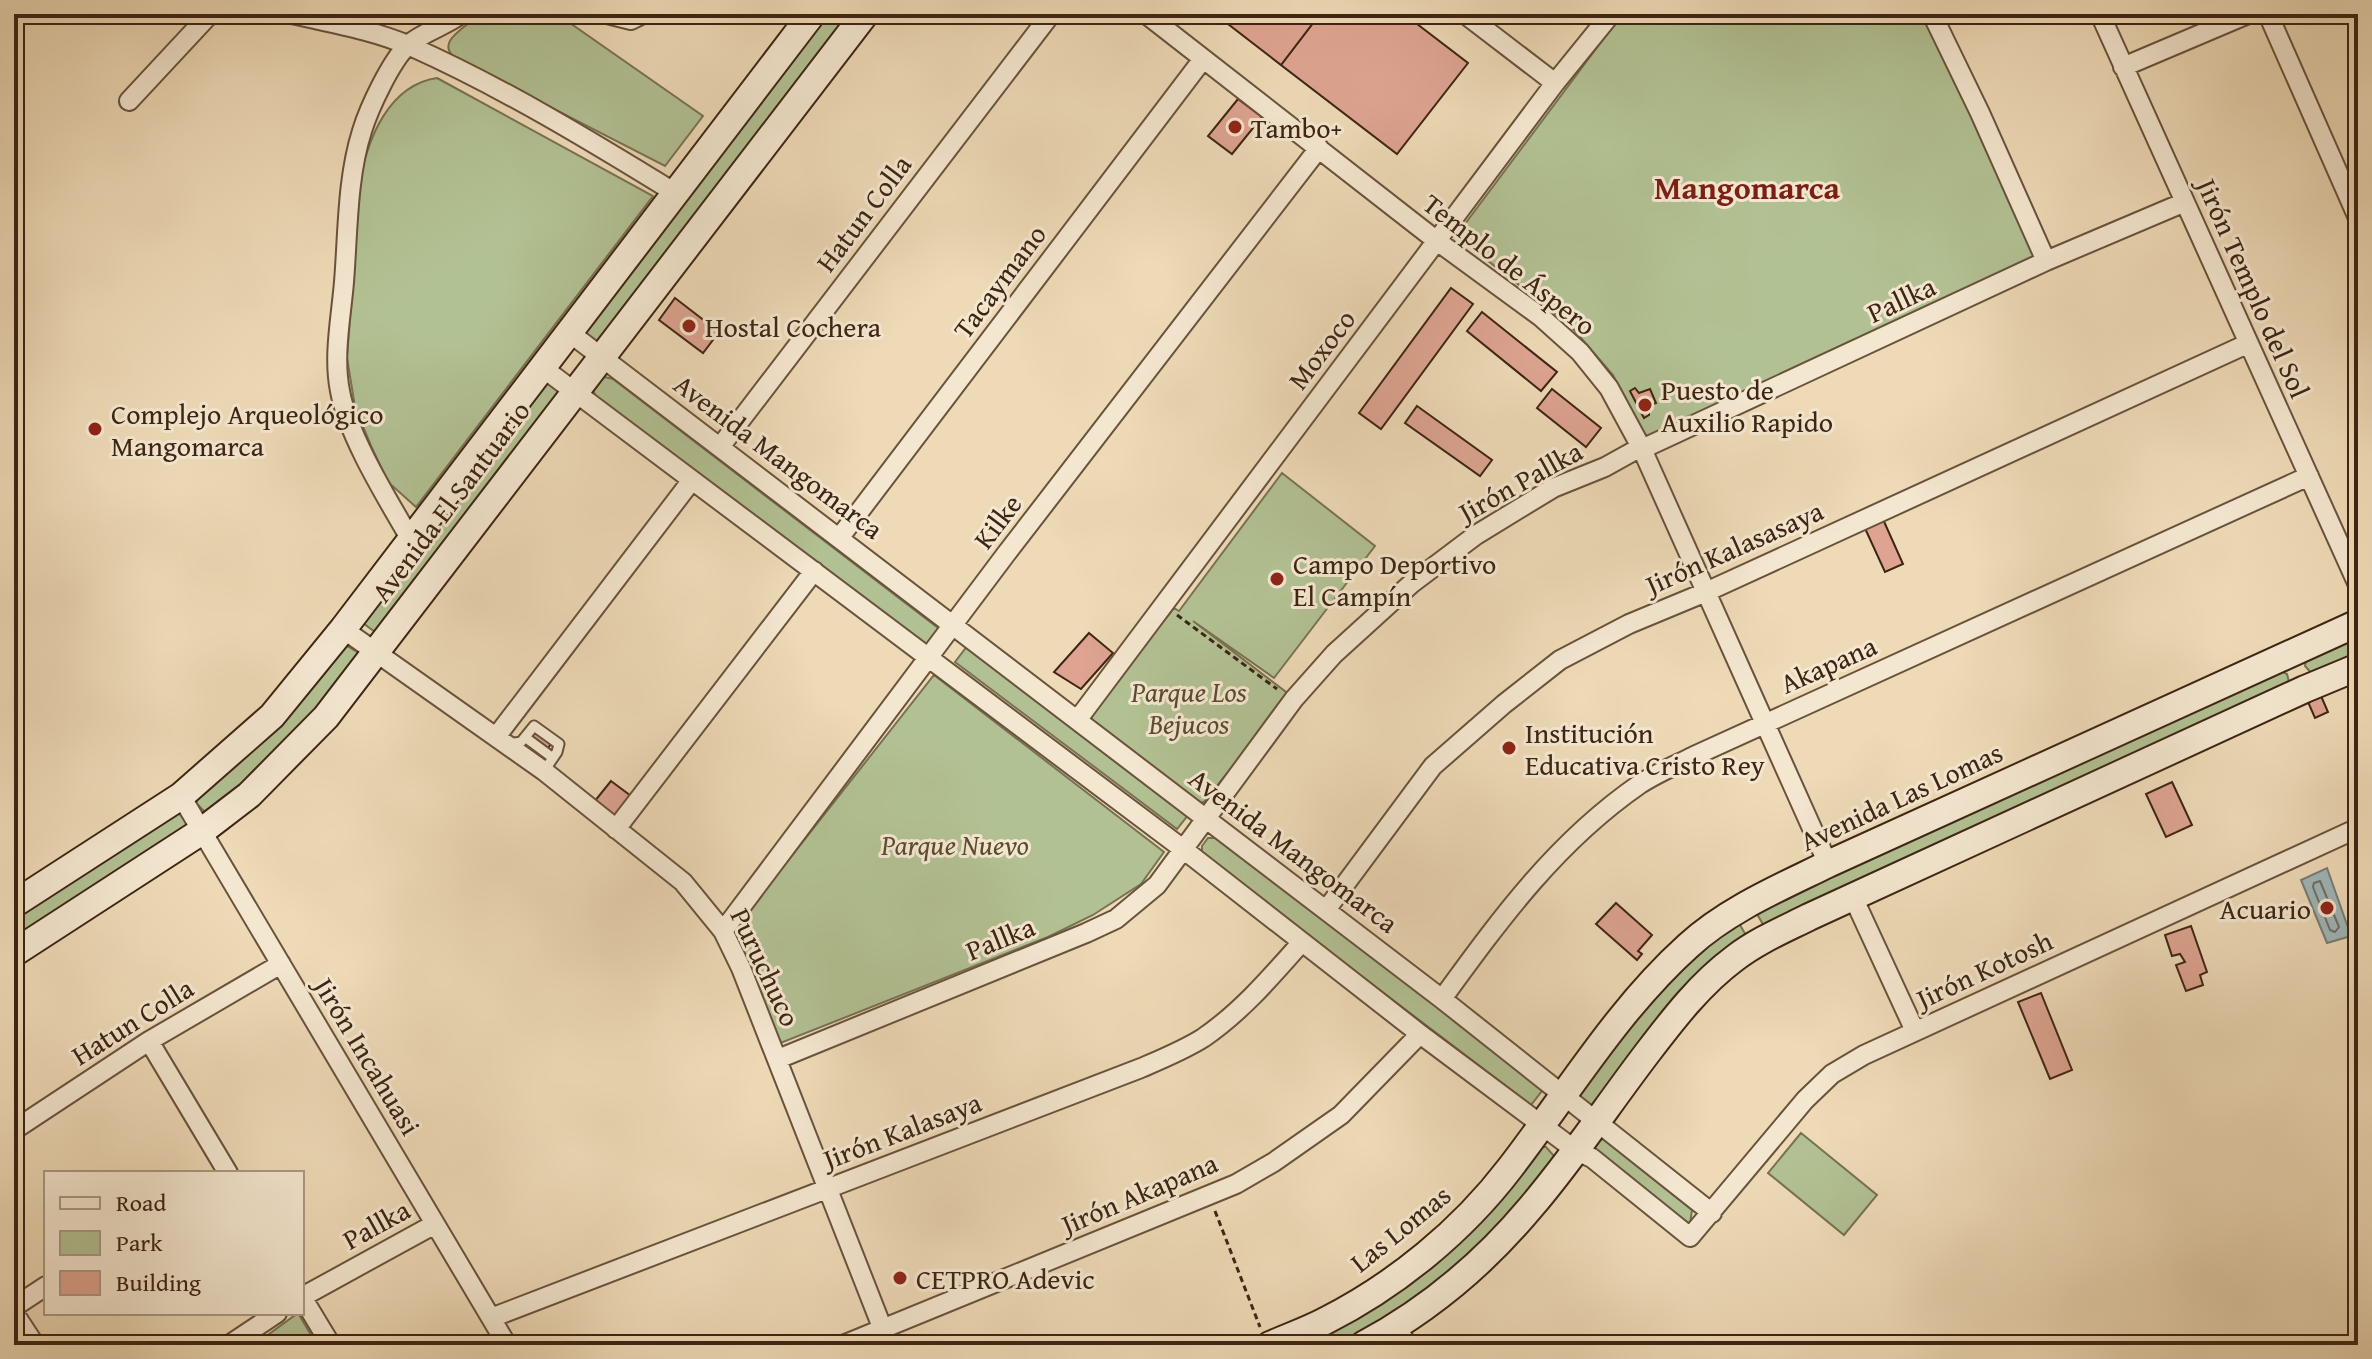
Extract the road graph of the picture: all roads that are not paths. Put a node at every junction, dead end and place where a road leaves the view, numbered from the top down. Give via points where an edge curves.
1 (210, 14) edge
2 (292, 14) edge
3 (461, 14) edge
4 (607, 14) edge
5 (643, 14) edge
6 (812, 14) edge
7 (865, 14) edge
8 (1051, 14) edge
9 (1146, 14) edge
10 (1465, 14) edge
11 (1611, 14) edge
12 (1932, 14) edge
13 (2100, 14) edge
14 (2248, 14) edge
15 (2268, 14) edge
16 (408, 45) junction
17 (1203, 59) junction
18 (2123, 67) junction
19 (1555, 83) junction
20 (129, 101) dead end
21 (1319, 148) junction
22 (677, 194) junction
23 (2185, 202) junction
24 (2358, 218) edge
25 (1437, 241) junction
26 (2046, 261) junction
27 (570, 333) junction
28 (2247, 344) junction
29 (603, 356) junction
30 (543, 368) junction
31 (575, 391) junction
32 (720, 447) junction
33 (1642, 448) junction
34 (2309, 476) junction
35 (692, 480) junction
36 (840, 537) junction
37 (411, 540) junction
38 (814, 571) junction
39 (2358, 585) edge
40 (1706, 592) junction
41 (2358, 623) edge
42 (955, 625) junction
43 (343, 629) junction
44 (375, 653) junction
45 (2288, 654) junction
46 (928, 657) junction
47 (2358, 667) edge
48 (2305, 689) junction
49 (517, 709) junction
50 (1078, 719) junction
51 (1765, 724) junction
52 (534, 726) junction
53 (526, 738) junction
54 (502, 741) junction
55 (549, 764) junction
56 (181, 796) junction
57 (1205, 817) junction
58 (2358, 828) edge
59 (616, 829) junction
60 (202, 831) junction
61 (1183, 849) junction
62 (1828, 864) junction
63 (1853, 897) junction
64 (14, 904) edge
65 (1742, 909) junction
66 (1326, 910) junction
67 (723, 931) junction
68 (1761, 940) junction
69 (1301, 943) junction
70 (14, 953) edge
71 (281, 964) junction
72 (1442, 999) junction
73 (1915, 1031) junction
74 (1420, 1034) junction
75 (149, 1041) junction
76 (778, 1059) junction
77 (1563, 1095) junction
78 (1595, 1121) junction
79 (1541, 1124) junction
80 (14, 1130) edge
81 (1575, 1150) junction
82 (223, 1171) edge
83 (828, 1189) junction
84 (1712, 1213) junction
85 (435, 1224) junction
86 (44, 1288) edge
87 (304, 1296) edge
88 (304, 1300) edge
89 (14, 1310) edge
90 (274, 1315) edge
91 (491, 1318) junction
92 (1402, 1336) edge
93 (886, 1338) edge
94 (1266, 1338) edge
95 (35, 1345) edge
96 (229, 1345) edge
97 (331, 1345) edge
98 (507, 1345) edge
99 (843, 1345) edge
100 (1363, 1345) edge

1 - 20 street
2 - 16 street
3 - 16 street
4 - 5 street via 631,20
6 - 22 street, Avenida El Santuario
7 - 29 street, Avenida El Santuario
8 - 32 street, Hatun Colla
9 - 17 street, Templo de Áspero
10 - 19 street
11 - 19 street, Moxoco
12 - 26 street
13 - 18 street, Jirón Templo del Sol
14 - 18 street
15 - 24 street
16 - 22 street via 530,107
16 - 37 street via 378,90 362,131 354,168 337,367 347,416
17 - 21 street, Templo de Áspero
17 - 36 street, Tacaymano
18 - 23 street, Jirón Templo del Sol
19 - 25 street, Moxoco
21 - 25 street, Templo de Áspero
21 - 42 street, Kilke
22 - 27 street, Avenida El Santuario
23 - 26 street, Pallka
23 - 28 street, Jirón Templo del Sol
25 - 33 street, Templo de Áspero via 1580,352 1609,388
25 - 50 street, Moxoco
26 - 33 street, Pallka
27 - 29 street, Avenida Mangomarca
27 - 30 street, Avenida El Santuario
28 - 34 street, Jirón Templo del Sol
28 - 40 street, Jirón Kalasasaya
29 - 31 street, Avenida El Santuario
29 - 32 street, Avenida Mangomarca
30 - 31 street
30 - 37 street, Avenida El Santuario
31 - 35 street
31 - 44 street, Avenida El Santuario
32 - 36 street, Avenida Mangomarca
33 - 40 street, Templo de Áspero
33 - 57 street, Jirón Pallka via 1553,488 1476,535 1411,584 1334,654 1294,699
34 - 39 street, Jirón Templo del Sol
34 - 51 street, Akapana
35 - 38 street
35 - 49 street
36 - 42 street, Avenida Mangomarca
37 - 43 street, Avenida El Santuario
38 - 46 street
38 - 59 street
40 - 51 street, Templo de Áspero
40 - 66 street, Jirón Kalasasaya via 1560,660 1504,704 1433,766
41 - 45 street, Avenida Las Lomas
42 - 46 street, Kilke
42 - 50 street, Avenida Mangomarca
43 - 44 street, Puruchuco
43 - 56 street, Avenida El Santuario via 272,716
44 - 54 street, Puruchuco
44 - 60 street, Avenida El Santuario via 296,750
45 - 48 street
45 - 62 street, Avenida Las Lomas
46 - 61 street
46 - 67 street, Kilke
47 - 48 street
48 - 63 street
49 - 52 lane
49 - 54 street
50 - 57 street, Avenida Mangomarca
51 - 62 street, Templo de Áspero
51 - 72 street, Akapana via 1642,783 1591,821 1511,905
52 - 53 lane
52 - 55 lane via 559,744
53 - 54 lane
53 - 55 lane
54 - 55 street, Puruchuco
55 - 59 street, Puruchuco
56 - 60 street, Jirón Incahuasi
56 - 64 street, Avenida El Santuario
57 - 61 street, Pallka
57 - 66 street, Avenida Mangomarca
58 - 73 street, Jirón Kotosh
59 - 67 street, Puruchuco via 683,882
60 - 70 street, Avenida El Santuario
60 - 71 street, Jirón Incahuasi
61 - 69 street
61 - 76 street, Pallka via 1157,885 1116,919
62 - 65 street, Avenida Las Lomas
63 - 68 street
63 - 73 street
65 - 68 street
65 - 77 street, Avenida Las Lomas via 1690,944 1657,976
66 - 72 street, Avenida Mangomarca
67 - 76 street, Puruchuco
68 - 78 street via 1708,980
69 - 74 street
69 - 83 street, Jirón Kalasaya via 1252,998 1201,1039 1141,1068
71 - 75 street, Hatun Colla
71 - 85 street, Jirón Incahuasi
72 - 77 street, Avenida Mangomarca
73 - 84 street, Jirón Kotosh via 1832,1074
74 - 79 street
74 - 93 street, Jirón Akapana via 1341,1115 1236,1184
75 - 80 street, Hatun Colla
75 - 82 street
76 - 83 street, Puruchuco
77 - 78 street, Avenida Mangomarca
77 - 79 street, Avenida Las Lomas
78 - 81 street
78 - 84 street, Avenida Mangomarca
79 - 81 street
79 - 94 street, Las Lomas via 1484,1199 1427,1253 1325,1321
81 - 84 street, Jirón Kotosh via 1690,1237
81 - 92 street via 1503,1239 1434,1299
83 - 91 street, Jirón Kalasaya
83 - 93 street, Puruchuco
85 - 87 street, Pallka
85 - 91 street, Jirón Incahuasi
86 - 89 street
88 - 97 street
89 - 95 street
90 - 96 street
91 - 98 street, Jirón Incahuasi
92 - 100 street
93 - 99 street, Jirón Akapana

